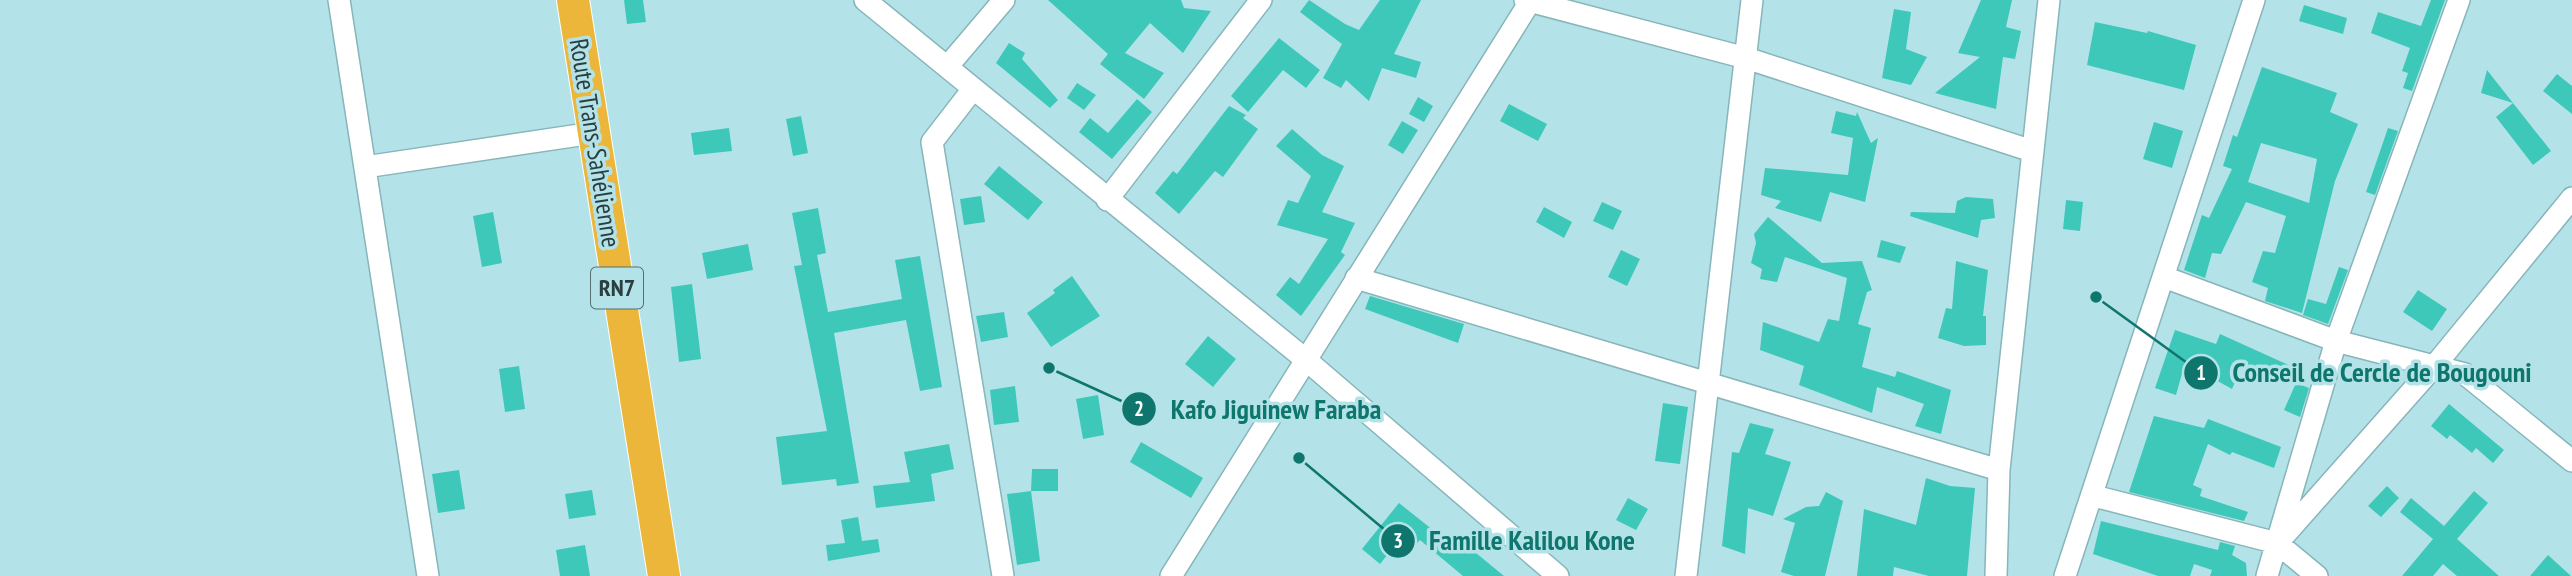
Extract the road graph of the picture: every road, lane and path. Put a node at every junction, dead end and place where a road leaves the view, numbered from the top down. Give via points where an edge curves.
1 (339, 0) edge
2 (573, 0) edge
3 (865, 0) edge
4 (1004, 0) edge
5 (1261, 0) edge
6 (1529, 0) edge
7 (1752, 0) edge
8 (2049, 0) edge
9 (2254, 0) edge
10 (2459, 0) edge
11 (1746, 58) junction
12 (947, 67) junction
13 (973, 89) junction
14 (593, 133) junction
15 (2032, 152) junction
16 (365, 167) junction
17 (2572, 198) edge
18 (1107, 200) junction
19 (2164, 277) junction
20 (1356, 278) junction
21 (2336, 341) junction
22 (1305, 359) junction
23 (2436, 364) junction
24 (1707, 385) junction
25 (2572, 461) edge
26 (1999, 470) junction
27 (2094, 496) junction
28 (2277, 543) junction
29 (428, 576) edge
30 (664, 576) edge
31 (1003, 576) edge
32 (1171, 576) edge
33 (1558, 576) edge
34 (1686, 576) edge
35 (1996, 576) edge
36 (2065, 576) edge
37 (2267, 576) edge
38 (2317, 576) edge

1 - 16 street
2 - 14 highway, Route Trans-Sahélienne / RN7
3 - 12 street
4 - 12 street
5 - 18 street
6 - 11 street
6 - 20 street
7 - 11 street
8 - 15 street
9 - 19 street
10 - 21 street
11 - 15 street
11 - 24 street
12 - 13 street
13 - 18 street
13 - 31 street via 932,142
14 - 16 street
14 - 30 highway, Route Trans-Sahélienne / RN7
15 - 26 street
16 - 29 street
17 - 23 street
18 - 22 street
19 - 21 street
19 - 27 street
20 - 22 street
20 - 24 street
21 - 23 street
21 - 28 street
22 - 32 street
22 - 33 street
23 - 25 street via 2465,374
23 - 28 street
24 - 26 street
24 - 34 street
26 - 35 street
27 - 28 street
27 - 36 street
28 - 37 street
28 - 38 street

